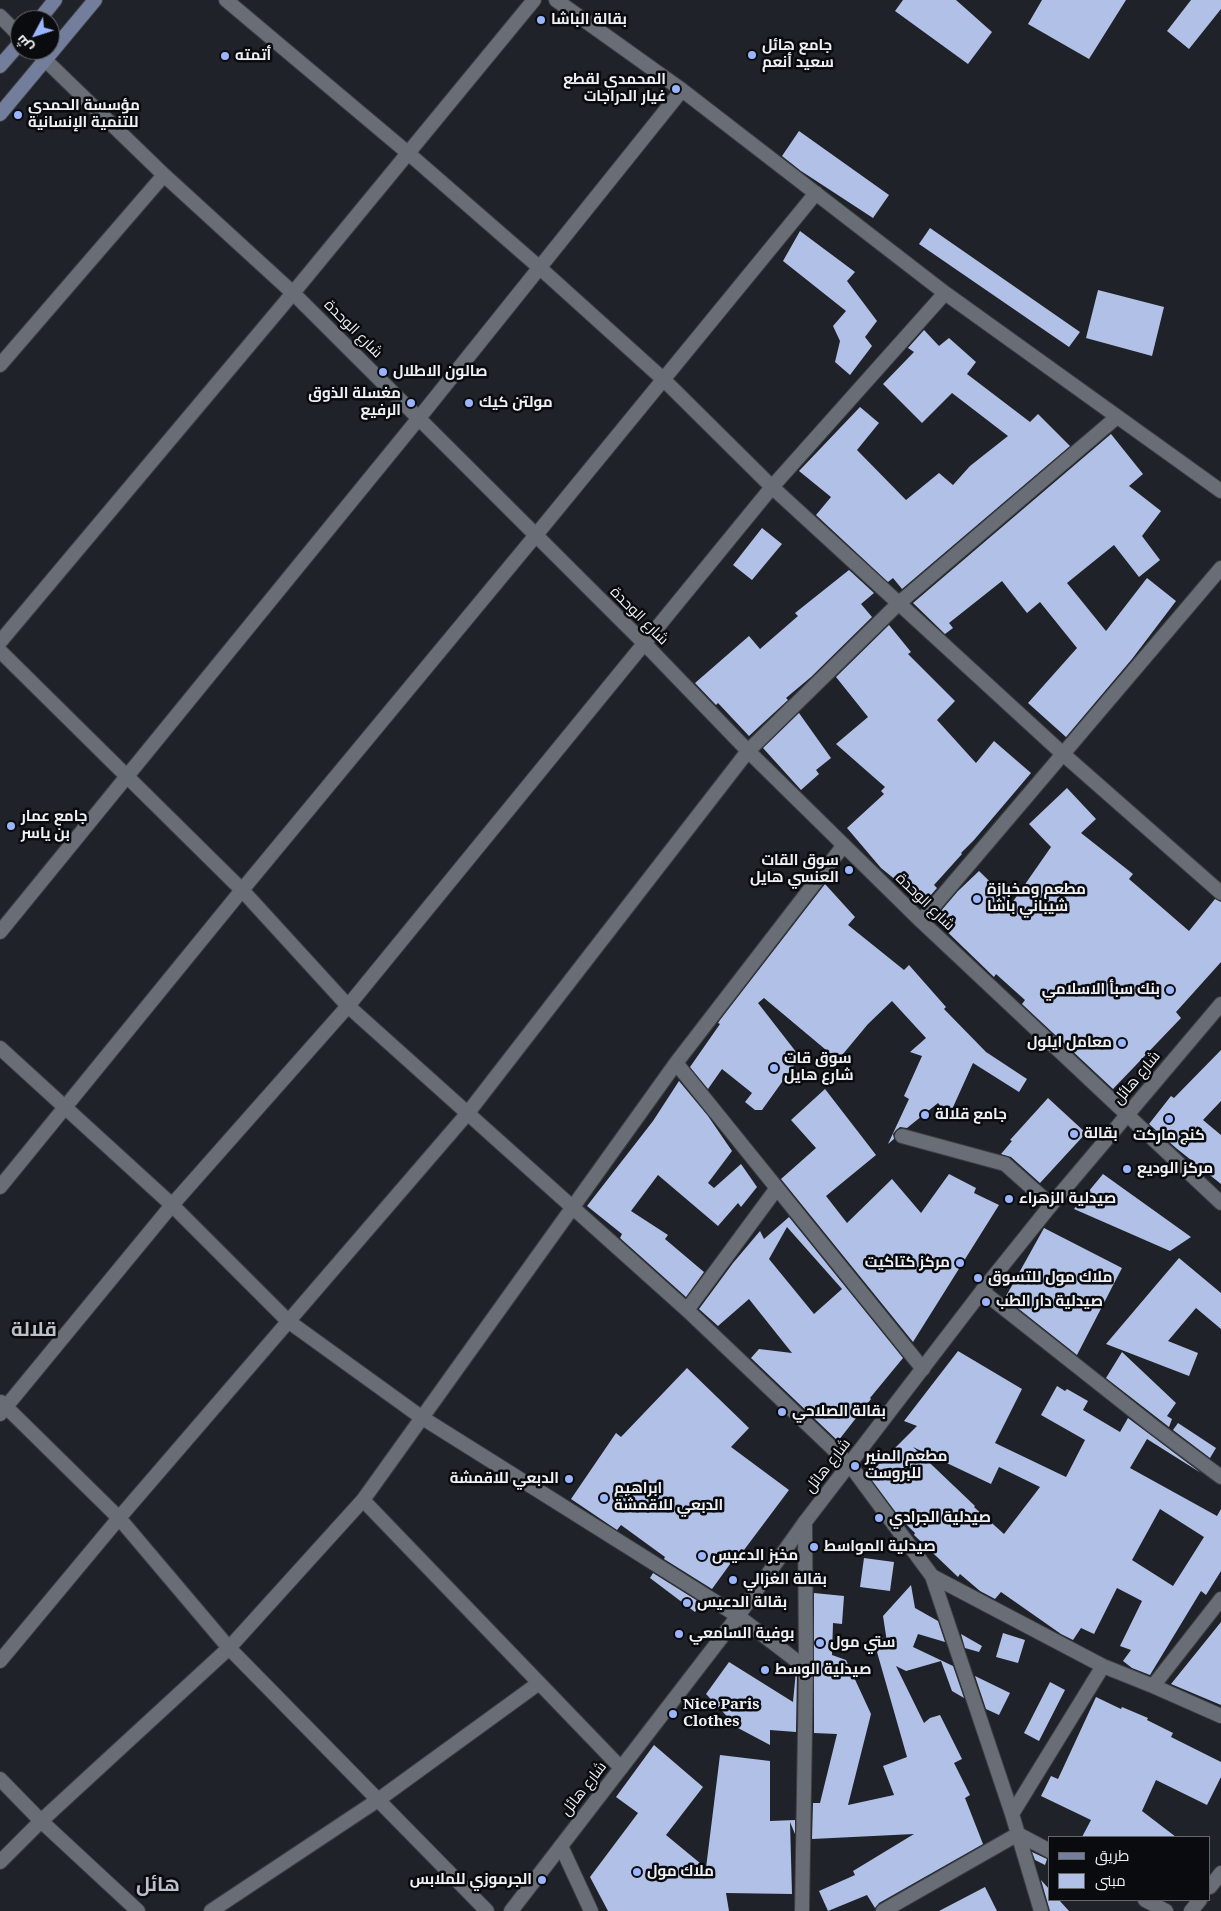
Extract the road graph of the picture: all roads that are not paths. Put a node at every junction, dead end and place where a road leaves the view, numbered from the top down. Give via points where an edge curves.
1 (55, 0) edge
2 (95, 0) edge
3 (534, 0) edge
4 (556, 0) edge
5 (232, 2) edge
6 (47, 10) edge
7 (0, 16) edge
8 (10, 26) edge
9 (60, 35) edge
10 (10, 54) edge
11 (37, 60) edge
12 (45, 60) edge
13 (0, 66) edge
14 (682, 90) junction
15 (0, 114) edge
16 (408, 152) junction
17 (164, 174) junction
18 (816, 193) junction
19 (540, 268) junction
20 (293, 293) junction
21 (945, 293) junction
22 (0, 365) edge
23 (663, 379) junction
24 (1118, 417) junction
25 (419, 418) junction
26 (772, 487) junction
27 (1221, 491) edge
28 (536, 535) junction
29 (1221, 568) edge
30 (899, 604) junction
31 (0, 642) edge
32 (643, 642) junction
33 (0, 651) edge
34 (748, 751) junction
35 (1063, 754) junction
36 (127, 774) junction
37 (844, 845) junction
38 (242, 890) junction
39 (1221, 893) edge
40 (922, 921) junction
41 (0, 932) edge
42 (1221, 1004) edge
43 (348, 1006) junction
44 (0, 1048) edge
45 (676, 1063) junction
46 (65, 1108) junction
47 (467, 1114) junction
48 (1127, 1115) junction
49 (902, 1136) dead end
50 (0, 1188) edge
51 (777, 1188) junction
52 (1221, 1203) edge
53 (172, 1205) junction
54 (1051, 1206) junction
55 (573, 1207) junction
56 (982, 1291) junction
57 (687, 1310) junction
58 (288, 1320) junction
59 (923, 1369) junction
60 (2, 1407) edge
61 (421, 1416) junction
62 (850, 1465) junction
63 (1221, 1477) edge
64 (363, 1500) junction
65 (119, 1518) junction
66 (805, 1522) junction
67 (932, 1576) junction
68 (1221, 1600) edge
69 (738, 1616) junction
70 (230, 1648) junction
71 (0, 1661) edge
72 (1103, 1666) junction
73 (806, 1668) junction
74 (539, 1683) junction
75 (1153, 1686) junction
76 (1221, 1716) edge
77 (621, 1768) junction
78 (0, 1779) edge
79 (378, 1800) junction
80 (1012, 1814) junction
81 (41, 1821) junction
82 (1018, 1834) junction
83 (561, 1846) junction
84 (1048, 1850) edge
85 (0, 1862) edge
86 (1221, 1873) edge
87 (1211, 1886) edge
88 (1147, 1901) edge
89 (1199, 1901) edge
90 (138, 1911) edge
91 (211, 1911) edge
92 (487, 1911) edge
93 (511, 1911) edge
94 (591, 1911) edge
95 (802, 1911) edge
96 (883, 1911) edge
97 (1041, 1911) edge
98 (1166, 1911) edge
99 (1191, 1911) edge

1 - 6 main road
2 - 9 main road
3 - 16 street
4 - 14 street
5 - 16 street
7 - 8 street
10 - 13 main road
11 - 15 main road
12 - 17 street, شارع الوحدة
14 - 18 street
14 - 19 street
16 - 19 street
16 - 20 street
17 - 20 street, شارع الوحدة
17 - 22 street
18 - 21 street
18 - 23 street
19 - 23 street
19 - 25 street
20 - 25 street, شارع الوحدة
20 - 31 street
21 - 24 street
21 - 26 street
23 - 26 street
23 - 28 street
24 - 27 street
24 - 30 street
25 - 28 street, شارع الوحدة
25 - 36 street
26 - 30 street
26 - 32 street
28 - 32 street, شارع الوحدة
28 - 38 street
29 - 35 street
30 - 34 street
30 - 35 street
32 - 34 street, شارع الوحدة
32 - 43 street
33 - 36 street
34 - 37 street, شارع الوحدة
34 - 47 street
35 - 39 street
35 - 40 street
36 - 38 street
36 - 41 street
37 - 40 street, شارع الوحدة
37 - 45 street
38 - 43 street
38 - 46 street
40 - 48 street, شارع الوحدة
42 - 48 street, شارع هائل
43 - 47 street
43 - 53 street
44 - 46 street
45 - 51 street
45 - 55 street
46 - 50 street
46 - 53 street
47 - 55 street
47 - 58 street
48 - 52 street, شارع الوحدة
48 - 54 street, شارع هائل
49 - 54 street via 1005,1164
51 - 57 street
51 - 59 street
53 - 58 street
53 - 60 street
54 - 56 street, شارع هائل
55 - 57 street
55 - 61 street
56 - 59 street, شارع هائل
56 - 63 street
57 - 62 street
58 - 61 street
58 - 65 street
59 - 62 street, شارع هائل
60 - 65 street
61 - 64 street
61 - 69 street
62 - 66 street, شارع هائل
62 - 67 street
64 - 70 street
64 - 74 street
65 - 70 street
65 - 71 street
66 - 69 street, شارع هائل
66 - 73 street
67 - 72 street
67 - 80 street
68 - 75 street
69 - 73 street
69 - 77 street, شارع هائل
70 - 79 street
70 - 81 street
72 - 75 street
72 - 80 street
73 - 95 street
74 - 77 street
74 - 79 street
75 - 76 street
77 - 83 street, شارع هائل
78 - 81 street
79 - 91 street
79 - 92 street
80 - 82 street
81 - 85 street
81 - 90 street
82 - 84 street
82 - 96 street
82 - 97 street
83 - 93 street, شارع هائل
83 - 94 street
86 - 87 street
88 - 98 street
89 - 99 street

